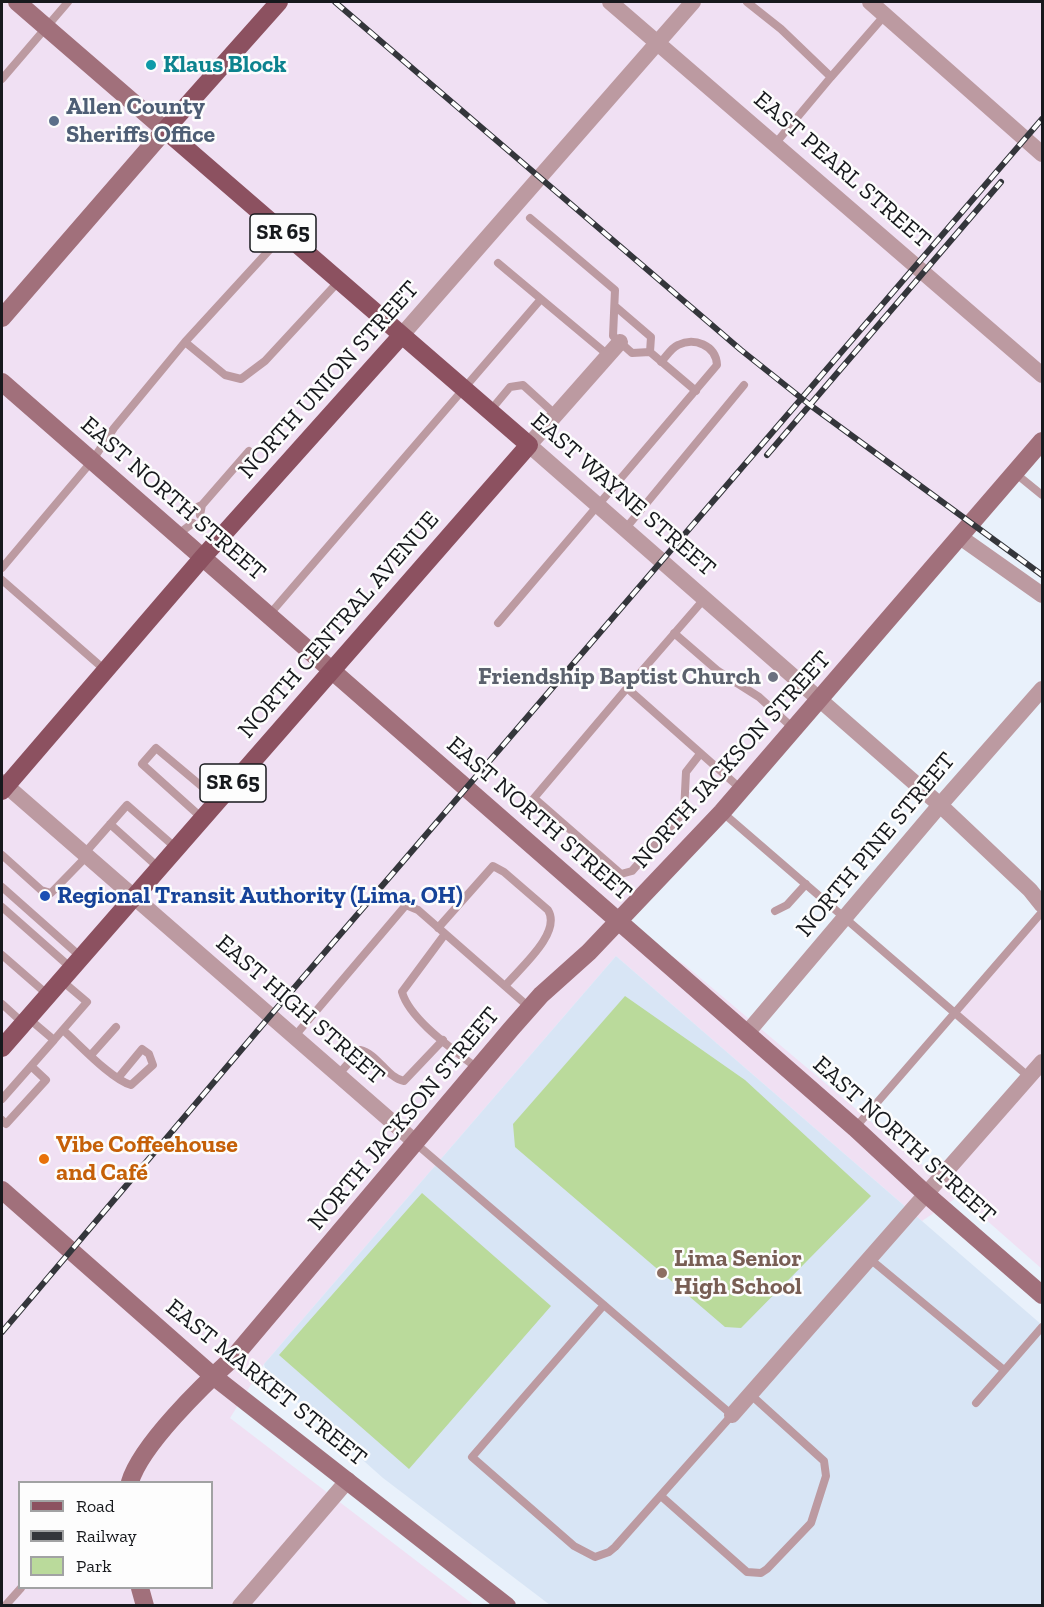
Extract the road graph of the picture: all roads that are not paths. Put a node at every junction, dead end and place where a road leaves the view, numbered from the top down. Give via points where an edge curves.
1 (17, 2) edge
2 (68, 2) edge
3 (279, 2) edge
4 (610, 2) edge
5 (693, 2) edge
6 (747, 2) edge
7 (870, 2) edge
8 (885, 15) junction
9 (46, 27) junction
10 (657, 43) junction
11 (831, 77) junction
12 (2, 79) edge
13 (165, 130) junction
14 (775, 144) junction
15 (1042, 154) edge
16 (530, 218) dead end
17 (284, 234) junction
18 (498, 263) dead end
19 (339, 281) junction
20 (541, 299) junction
21 (616, 307) junction
22 (2, 318) edge
23 (401, 336) junction
24 (185, 342) junction
25 (620, 342) junction
26 (650, 352) junction
27 (609, 355) junction
28 (661, 362) junction
29 (1042, 375) edge
30 (2, 382) edge
31 (744, 385) dead end
32 (464, 390) junction
33 (696, 391) junction
34 (489, 412) junction
35 (556, 414) junction
36 (1042, 441) edge
37 (529, 445) junction
38 (249, 451) dead end
39 (92, 461) junction
40 (1015, 473) junction
41 (1042, 495) edge
42 (600, 505) junction
43 (198, 509) dead end
44 (190, 520) dead end
45 (626, 528) junction
46 (180, 531) junction
47 (960, 537) junction
48 (203, 557) junction
49 (2, 568) edge
50 (2, 580) edge
51 (1042, 595) edge
52 (705, 598) junction
53 (269, 615) junction
54 (498, 623) dead end
55 (674, 633) junction
56 (105, 670) junction
57 (332, 670) junction
58 (627, 688) junction
59 (1042, 689) edge
60 (820, 699) junction
61 (794, 729) junction
62 (700, 754) junction
63 (3, 786) edge
64 (741, 789) junction
65 (218, 800) junction
66 (940, 805) junction
67 (722, 812) junction
68 (202, 818) junction
69 (110, 824) junction
70 (176, 848) junction
71 (2, 855) edge
72 (85, 855) junction
73 (159, 869) junction
74 (806, 884) junction
75 (2, 887) edge
76 (134, 897) junction
77 (1042, 906) edge
78 (2, 907) edge
79 (775, 911) dead end
80 (1042, 912) edge
81 (845, 918) junction
82 (619, 921) junction
83 (442, 931) junction
84 (2, 955) edge
85 (71, 968) junction
86 (505, 986) junction
87 (48, 995) junction
88 (2, 1004) edge
89 (530, 1008) junction
90 (955, 1013) junction
91 (26, 1021) junction
92 (116, 1027) dead end
93 (63, 1030) junction
94 (747, 1033) junction
95 (294, 1037) junction
96 (54, 1040) junction
97 (443, 1041) junction
98 (2, 1048) edge
99 (91, 1055) junction
100 (1042, 1062) edge
101 (31, 1066) junction
102 (477, 1068) junction
103 (338, 1075) junction
104 (1029, 1077) junction
105 (118, 1078) junction
106 (2, 1099) edge
107 (2, 1120) edge
108 (855, 1128) junction
109 (414, 1141) junction
110 (2, 1190) edge
111 (926, 1194) junction
112 (870, 1259) junction
113 (1042, 1295) edge
114 (604, 1305) junction
115 (1042, 1327) edge
116 (1004, 1370) junction
117 (213, 1376) junction
118 (751, 1395) junction
119 (976, 1403) dead end
120 (732, 1415) junction
121 (348, 1480) junction
122 (130, 1481) edge
123 (662, 1496) junction
124 (20, 1589) edge
125 (141, 1589) edge
126 (9, 1604) edge
127 (504, 1604) edge
128 (145, 1605) edge
129 (240, 1605) edge

1 - 9 street
2 - 9 lane
3 - 13 main road
4 - 10 street, EAST PEARL STREET
5 - 10 street, NORTH UNION STREET
6 - 11 lane via 781,28
7 - 8 street
8 - 11 lane
8 - 15 street
9 - 12 lane
9 - 13 street
10 - 14 street, EAST PEARL STREET
10 - 23 street, NORTH UNION STREET
11 - 14 lane
13 - 17 main road, EAST WAYNE STREET / SR 65
13 - 22 street
14 - 29 street, EAST PEARL STREET
16 - 21 lane via 615,290
17 - 19 main road, EAST WAYNE STREET / SR 65
17 - 24 lane
18 - 20 lane
19 - 23 main road, EAST WAYNE STREET / SR 65
19 - 24 lane via 265,361 241,379 225,375
20 - 27 lane
20 - 32 lane
21 - 25 lane via 613,336
21 - 26 lane via 651,337
23 - 32 main road, EAST WAYNE STREET / SR 65
23 - 48 main road, NORTH UNION STREET
24 - 39 lane
25 - 26 lane via 632,353
25 - 27 street, NORTH CENTRAL AVENUE
26 - 28 lane
27 - 35 street, NORTH CENTRAL AVENUE
28 - 33 lane
28 - 33 lane via 676,345 702,343 713,353 717,366
30 - 39 street, EAST NORTH STREET
31 - 45 lane
32 - 34 main road, EAST WAYNE STREET / SR 65
32 - 53 lane
33 - 42 lane
34 - 35 lane via 510,387 523,385
34 - 37 main road, EAST WAYNE STREET / SR 65
35 - 37 street, NORTH CENTRAL AVENUE
36 - 40 street, NORTH JACKSON STREET
37 - 42 street, EAST WAYNE STREET
37 - 57 main road, NORTH CENTRAL AVENUE / SR 65
38 - 43 lane
39 - 46 street, EAST NORTH STREET
39 - 49 lane
40 - 41 lane
40 - 47 street, NORTH JACKSON STREET
42 - 45 street, EAST WAYNE STREET
42 - 54 lane
44 - 46 lane
45 - 52 street, EAST WAYNE STREET
46 - 48 street, EAST NORTH STREET
47 - 51 street
47 - 60 street, NORTH JACKSON STREET
48 - 53 street, EAST NORTH STREET
48 - 56 main road, NORTH UNION STREET
50 - 56 lane
52 - 55 lane
52 - 60 street, EAST WAYNE STREET
53 - 57 street, EAST NORTH STREET
55 - 58 lane
55 - 61 lane via 718,671 759,697
56 - 63 main road, NORTH UNION STREET
57 - 65 main road, NORTH CENTRAL AVENUE / SR 65
57 - 82 street, EAST NORTH STREET
58 - 62 lane
58 - 62 lane via 534,798 621,874 632,871 684,812 686,772
59 - 66 street, NORTH PINE STREET
60 - 61 street, NORTH JACKSON STREET
60 - 66 street, EAST WAYNE STREET
61 - 64 street, NORTH JACKSON STREET
62 - 64 lane
63 - 72 street, EAST HIGH STREET
64 - 67 street, NORTH JACKSON STREET
65 - 68 main road, NORTH CENTRAL AVENUE / SR 65
65 - 68 lane via 156,748 142,764
66 - 77 street, EAST WAYNE STREET
66 - 81 street, NORTH PINE STREET
67 - 74 lane
67 - 82 street, NORTH JACKSON STREET
68 - 70 main road, NORTH CENTRAL AVENUE / SR 65
69 - 70 lane via 127,805
69 - 72 lane
69 - 73 lane
70 - 73 main road, NORTH CENTRAL AVENUE / SR 65
71 - 72 lane via 41,890 51,893
72 - 76 street, EAST HIGH STREET
73 - 76 main road, NORTH CENTRAL AVENUE / SR 65
74 - 79 lane via 787,905
74 - 81 lane
75 - 85 lane
76 - 85 main road, NORTH CENTRAL AVENUE / SR 65
76 - 95 street, EAST HIGH STREET
78 - 85 lane
80 - 90 lane
81 - 90 lane
81 - 94 street, NORTH PINE STREET
82 - 89 street, NORTH JACKSON STREET
82 - 94 street, EAST NORTH STREET
83 - 86 lane
83 - 86 lane via 494,866 548,910 552,916 550,932
83 - 95 lane via 406,905
83 - 97 lane via 402,992 409,1008
84 - 87 lane
85 - 87 main road, NORTH CENTRAL AVENUE / SR 65
85 - 93 lane via 87,1002
86 - 89 lane
87 - 91 main road, NORTH CENTRAL AVENUE / SR 65
88 - 91 lane
89 - 102 street, NORTH JACKSON STREET
90 - 104 lane
90 - 108 lane
91 - 96 lane
91 - 98 main road, NORTH CENTRAL AVENUE / SR 65
92 - 99 lane
93 - 96 lane
93 - 99 lane
94 - 108 street, EAST NORTH STREET
95 - 103 street, EAST HIGH STREET
96 - 101 lane
97 - 102 lane
97 - 103 lane via 404,1081 360,1050
99 - 105 lane
100 - 104 street
101 - 106 lane
101 - 107 lane via 46,1080 6,1124
102 - 109 street, NORTH JACKSON STREET
103 - 109 street, EAST HIGH STREET
104 - 111 street
105 - 105 lane via 131,1085 153,1065 148,1054 142,1049
108 - 111 street, EAST NORTH STREET
109 - 114 lane, EAST HIGH STREET
109 - 117 street, NORTH JACKSON STREET via 233,1358
110 - 117 street, EAST MARKET STREET
111 - 112 street
111 - 113 street, EAST NORTH STREET
112 - 116 lane
112 - 118 street
114 - 120 lane, EAST HIGH STREET
114 - 123 lane via 472,1457 574,1546 595,1557 615,1547
115 - 116 lane
116 - 119 lane
117 - 121 street, EAST MARKET STREET
117 - 122 street, NORTH JACKSON STREET via 151,1446
118 - 120 street
118 - 123 lane via 824,1461 826,1476 811,1523 767,1569 754,1574 747,1572
120 - 123 lane
121 - 127 street, EAST MARKET STREET
121 - 129 street
124 - 126 lane
125 - 128 street

